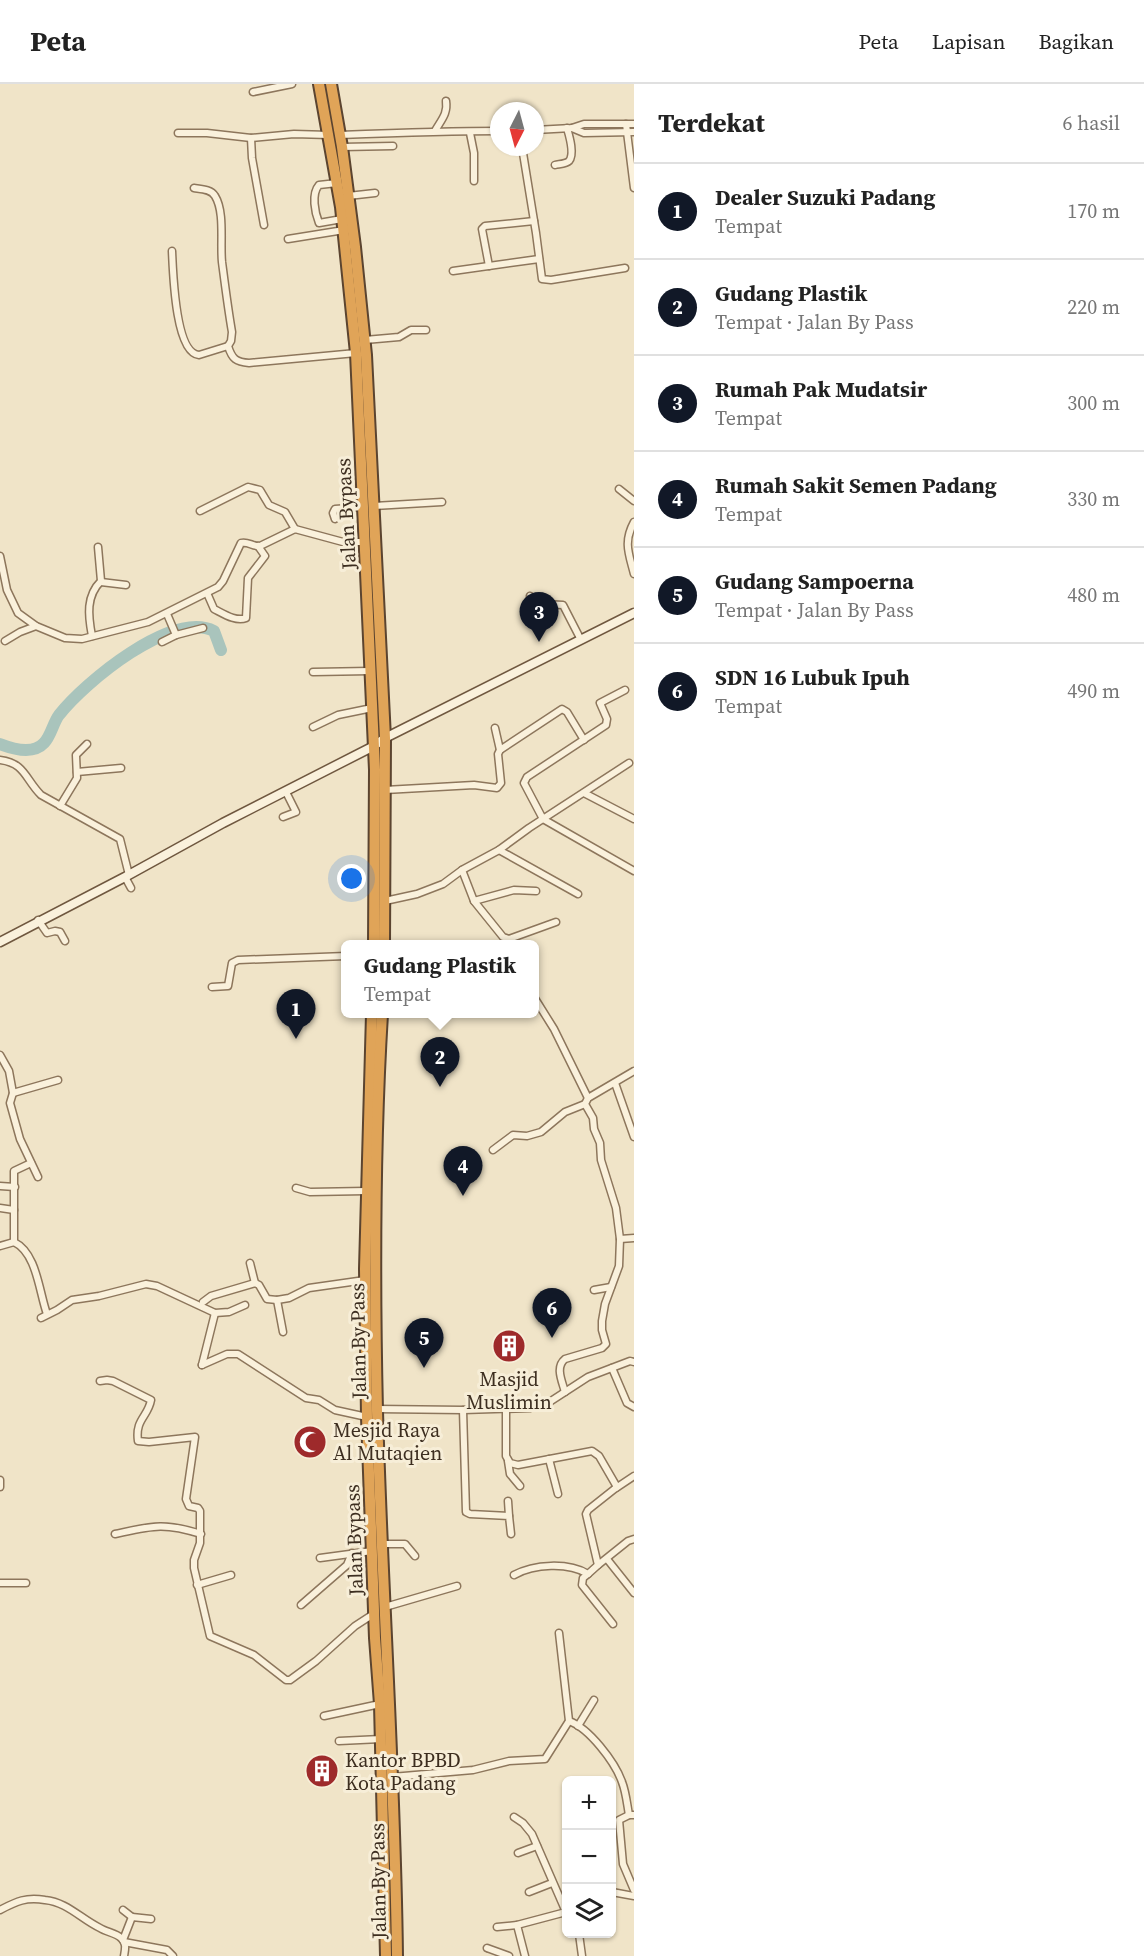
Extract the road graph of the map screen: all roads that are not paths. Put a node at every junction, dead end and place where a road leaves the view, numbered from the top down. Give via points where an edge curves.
1 (292, 84) edge
2 (319, 84) edge
3 (331, 84) edge
4 (253, 92) dead end
5 (446, 101) dead end
6 (626, 124) junction
7 (634, 124) edge
8 (569, 128) junction
9 (544, 129) edge
10 (435, 131) junction
11 (490, 132) edge
12 (631, 132) edge
13 (178, 133) dead end
14 (470, 133) junction
15 (334, 135) junction
16 (251, 138) junction
17 (393, 146) dead end
18 (342, 147) junction
19 (523, 156) edge
20 (555, 165) dead end
21 (474, 181) dead end
22 (337, 183) junction
23 (194, 188) dead end
24 (634, 188) edge
25 (375, 193) dead end
26 (348, 196) junction
27 (534, 221) junction
28 (264, 225) dead end
29 (343, 225) junction
30 (288, 239) dead end
31 (172, 251) dead end
32 (539, 260) junction
33 (489, 266) junction
34 (625, 268) dead end
35 (453, 271) dead end
36 (426, 330) dead end
37 (365, 340) junction
38 (228, 346) junction
39 (356, 353) junction
40 (366, 456) junction
41 (619, 489) dead end
42 (634, 501) edge
43 (442, 502) dead end
44 (369, 506) junction
45 (200, 511) dead end
46 (335, 519) dead end
47 (634, 522) edge
48 (295, 529) junction
49 (364, 542) junction
50 (258, 546) junction
51 (98, 547) dead end
52 (0, 556) edge
53 (634, 574) edge
54 (101, 582) junction
55 (126, 585) dead end
56 (207, 593) junction
57 (530, 596) dead end
58 (634, 613) edge
59 (167, 614) junction
60 (36, 626) junction
61 (203, 628) dead end
62 (175, 632) junction
63 (92, 636) junction
64 (581, 640) junction
65 (5, 641) dead end
66 (162, 642) dead end
67 (370, 671) junction
68 (313, 672) dead end
69 (625, 690) dead end
70 (372, 708) junction
71 (313, 727) dead end
72 (495, 728) dead end
73 (385, 738) junction
74 (584, 740) junction
75 (87, 744) dead end
76 (374, 746) junction
77 (500, 750) junction
78 (0, 760) edge
79 (629, 763) dead end
80 (120, 768) dead end
81 (77, 772) junction
82 (385, 790) junction
83 (286, 792) junction
84 (584, 793) junction
85 (60, 806) junction
86 (283, 817) dead end
87 (543, 819) junction
88 (634, 819) edge
89 (499, 850) junction
90 (462, 870) junction
91 (634, 871) edge
92 (127, 876) junction
93 (131, 888) dead end
94 (536, 891) dead end
95 (578, 894) dead end
96 (474, 901) junction
97 (385, 902) junction
98 (38, 920) junction
99 (556, 922) dead end
100 (503, 937) junction
101 (375, 940) edge
102 (384, 940) edge
103 (504, 940) edge
104 (65, 941) dead end
105 (0, 942) edge
106 (341, 956) edge
107 (212, 987) dead end
108 (539, 1005) edge
109 (372, 1018) edge
110 (382, 1018) edge
111 (0, 1055) edge
112 (634, 1071) edge
113 (58, 1080) dead end
114 (615, 1083) junction
115 (13, 1093) junction
116 (586, 1101) junction
117 (634, 1108) edge
118 (625, 1112) junction
119 (634, 1137) edge
120 (493, 1150) dead end
121 (31, 1163) junction
122 (38, 1177) dead end
123 (370, 1184) junction
124 (0, 1186) edge
125 (15, 1187) junction
126 (296, 1188) dead end
127 (0, 1208) edge
128 (14, 1210) junction
129 (634, 1238) edge
130 (620, 1239) junction
131 (14, 1242) junction
132 (0, 1246) edge
133 (250, 1263) dead end
134 (365, 1280) junction
135 (255, 1283) junction
136 (611, 1287) junction
137 (594, 1290) dead end
138 (277, 1300) junction
139 (203, 1302) dead end
140 (245, 1305) dead end
141 (215, 1313) junction
142 (283, 1332) dead end
143 (633, 1360) edge
144 (612, 1368) junction
145 (99, 1381) dead end
146 (565, 1392) junction
147 (634, 1407) edge
148 (377, 1409) junction
149 (463, 1410) junction
150 (506, 1410) junction
151 (368, 1417) junction
152 (508, 1460) junction
153 (549, 1460) junction
154 (634, 1476) edge
155 (0, 1480) edge
156 (520, 1486) dead end
157 (0, 1487) edge
158 (616, 1488) junction
159 (558, 1494) dead end
160 (508, 1502) dead end
161 (509, 1516) junction
162 (115, 1534) dead end
163 (201, 1534) junction
164 (512, 1534) dead end
165 (634, 1539) edge
166 (383, 1544) junction
167 (373, 1551) junction
168 (352, 1553) junction
169 (415, 1556) dead end
170 (320, 1558) dead end
171 (607, 1559) junction
172 (598, 1565) junction
173 (588, 1574) junction
174 (231, 1575) dead end
175 (514, 1575) dead end
176 (0, 1583) edge
177 (26, 1583) dead end
178 (197, 1585) junction
179 (457, 1586) dead end
180 (634, 1593) edge
181 (301, 1605) dead end
182 (380, 1610) junction
183 (613, 1624) dead end
184 (559, 1633) dead end
185 (594, 1700) dead end
186 (380, 1704) junction
187 (324, 1716) dead end
188 (568, 1721) junction
189 (578, 1726) junction
190 (381, 1739) junction
191 (339, 1741) dead end
192 (392, 1776) junction
193 (631, 1815) edge
194 (514, 1817) dead end
195 (616, 1819) edge
196 (619, 1820) junction
197 (537, 1846) junction
198 (518, 1852) dead end
199 (552, 1883) junction
200 (634, 1890) edge
201 (529, 1892) dead end
202 (616, 1893) edge
203 (634, 1896) edge
204 (562, 1901) edge
205 (0, 1910) edge
206 (123, 1910) dead end
207 (562, 1913) edge
208 (132, 1917) junction
209 (151, 1919) dead end
210 (517, 1925) junction
211 (497, 1927) dead end
212 (580, 1938) edge
213 (124, 1941) junction
214 (487, 1948) dead end
215 (124, 1956) edge
216 (173, 1956) edge
217 (386, 1956) edge
218 (398, 1956) edge
219 (509, 1956) edge
220 (525, 1956) edge
221 (582, 1956) edge

1 - 4 street
2 - 15 highway, Jalan Bypass
3 - 15 highway
5 - 10 street via 445,114
6 - 7 street
6 - 8 street
6 - 12 street
8 - 9 street
8 - 12 street via 584,133
8 - 20 street via 570,160
10 - 14 street
10 - 15 street
11 - 14 street
12 - 24 street
13 - 16 street
14 - 21 street
15 - 16 street
15 - 18 highway
15 - 22 highway, Jalan Bypass
16 - 28 street
17 - 18 street
18 - 26 highway
19 - 27 street
22 - 29 highway, Jalan Bypass
22 - 29 street via 319,185 314,198 319,223
23 - 38 street via 213,193 220,211 222,262 232,332
25 - 26 street
26 - 37 highway
27 - 32 street
27 - 33 street via 485,226 482,229
29 - 30 street
29 - 39 highway, Jalan Bypass
31 - 38 street via 182,336 189,350 199,355
32 - 33 street
32 - 34 street via 543,280
33 - 35 street
36 - 37 street
37 - 40 highway
38 - 39 street via 236,361 249,363
39 - 40 highway, Jalan Bypass
40 - 44 highway
41 - 42 street
43 - 44 street
44 - 46 street via 335,509
44 - 49 highway, Jalan Bypass
44 - 73 highway
45 - 48 street via 254,487 269,505 285,512
47 - 53 street via 627,545
48 - 49 street via 343,542
48 - 50 street
49 - 67 highway, Jalan Bypass
50 - 56 street via 241,543 223,581
50 - 56 street via 265,556 248,578 246,618 240,620 214,609
51 - 54 street
52 - 60 street via 12,603 25,620
54 - 55 street
54 - 63 street via 95,585 90,600
56 - 59 street
57 - 64 street via 542,604 563,605
58 - 64 street
59 - 62 street
59 - 63 street
60 - 63 street via 65,638
60 - 65 street
61 - 62 street
62 - 66 street
64 - 73 street
67 - 68 street
67 - 70 highway, Jalan Bypass
69 - 74 street via 601,702 606,725
70 - 71 street via 338,715
70 - 76 highway, Jalan Bypass
72 - 77 street
73 - 76 street
73 - 82 highway
74 - 77 street via 562,709
74 - 87 street via 525,780
75 - 81 street via 76,755
76 - 83 street
76 - 101 highway, Jalan Bypass
77 - 82 street via 501,783 497,788 466,785
78 - 85 street via 20,767 40,795
79 - 84 street
80 - 81 street
81 - 85 street
82 - 97 highway
83 - 86 street via 296,812
83 - 92 street
84 - 87 street
84 - 88 street
85 - 92 street via 120,839
87 - 89 street
87 - 91 street
89 - 90 street
89 - 95 street
90 - 96 street
90 - 97 street via 430,890
92 - 93 street
92 - 98 street
94 - 96 street via 514,890
96 - 100 street
97 - 102 highway
98 - 104 street via 47,933 60,932
98 - 105 street
99 - 100 street via 509,939
100 - 103 street
106 - 107 street via 238,960 232,963 228,987
108 - 116 street
109 - 123 highway, Jalan Bypass
110 - 123 highway, Jalan By Pass
111 - 115 street via 9,1071
112 - 114 street
113 - 115 street
114 - 116 street
114 - 118 street
115 - 121 street via 11,1109
116 - 120 street via 541,1131 513,1135
116 - 130 street via 600,1143
117 - 118 street
118 - 119 street
121 - 122 street
121 - 125 street via 15,1169
123 - 126 street via 310,1192
123 - 134 highway, Jalan Bypass
123 - 148 highway, Jalan By Pass
124 - 125 street
125 - 128 street
127 - 128 street
128 - 131 street
129 - 130 street
130 - 136 street via 619,1266
131 - 132 street
131 - 141 street via 20,1244 36,1270 44,1316 72,1300 146,1284
133 - 135 street
134 - 138 street via 309,1288
134 - 151 highway, Jalan Bypass
135 - 138 street via 267,1299
135 - 139 street
136 - 137 street
136 - 146 street via 602,1321 606,1344 561,1362
138 - 142 street
140 - 141 street
141 - 151 street via 202,1365 227,1354 238,1354 306,1398
143 - 144 street
144 - 146 street
144 - 147 street via 627,1403
145 - 163 street via 112,1381 151,1400 137,1430 138,1441 195,1437 186,1499 189,1506 200,1510
146 - 150 street via 539,1405
148 - 149 street
148 - 166 highway, Jalan By Pass
149 - 150 street
149 - 161 street via 466,1512
150 - 152 street
151 - 167 highway, Jalan Bypass
152 - 153 street via 518,1465
152 - 156 street via 510,1474
153 - 158 street via 592,1451 599,1456
153 - 159 street
154 - 158 street
155 - 157 street
158 - 172 street via 586,1514
160 - 161 street
161 - 164 street
162 - 163 street via 168,1526
163 - 178 street via 194,1563
165 - 171 street
166 - 169 street via 405,1544
166 - 182 highway, Jalan By Pass
167 - 168 street
167 - 182 highway, Jalan Bypass
168 - 170 street
168 - 181 street via 347,1565
171 - 172 street
171 - 180 street
172 - 173 street
173 - 175 street via 581,1569 558,1566
173 - 183 street via 582,1586
174 - 178 street
176 - 177 street
178 - 182 street via 210,1636 251,1653 288,1680
179 - 182 street
182 - 186 highway, Jalan Bypass
182 - 192 highway, Jalan By Pass
184 - 188 street
185 - 189 street
186 - 187 street
186 - 190 highway, Jalan Bypass
188 - 189 street
188 - 192 street via 544,1759 509,1761 473,1770
189 - 193 street via 599,1744 622,1779
190 - 191 street
190 - 217 highway, Jalan Bypass
192 - 218 highway, Jalan By Pass
193 - 196 street
194 - 197 street via 528,1828
195 - 196 street
196 - 200 street via 623,1864
197 - 198 street
197 - 199 street
199 - 201 street
199 - 204 street
202 - 203 street
205 - 213 street via 23,1900 57,1902
206 - 208 street
207 - 210 street
208 - 209 street
208 - 213 street
210 - 211 street
210 - 220 street
212 - 221 street
213 - 215 street
213 - 216 street via 167,1950
214 - 219 street

